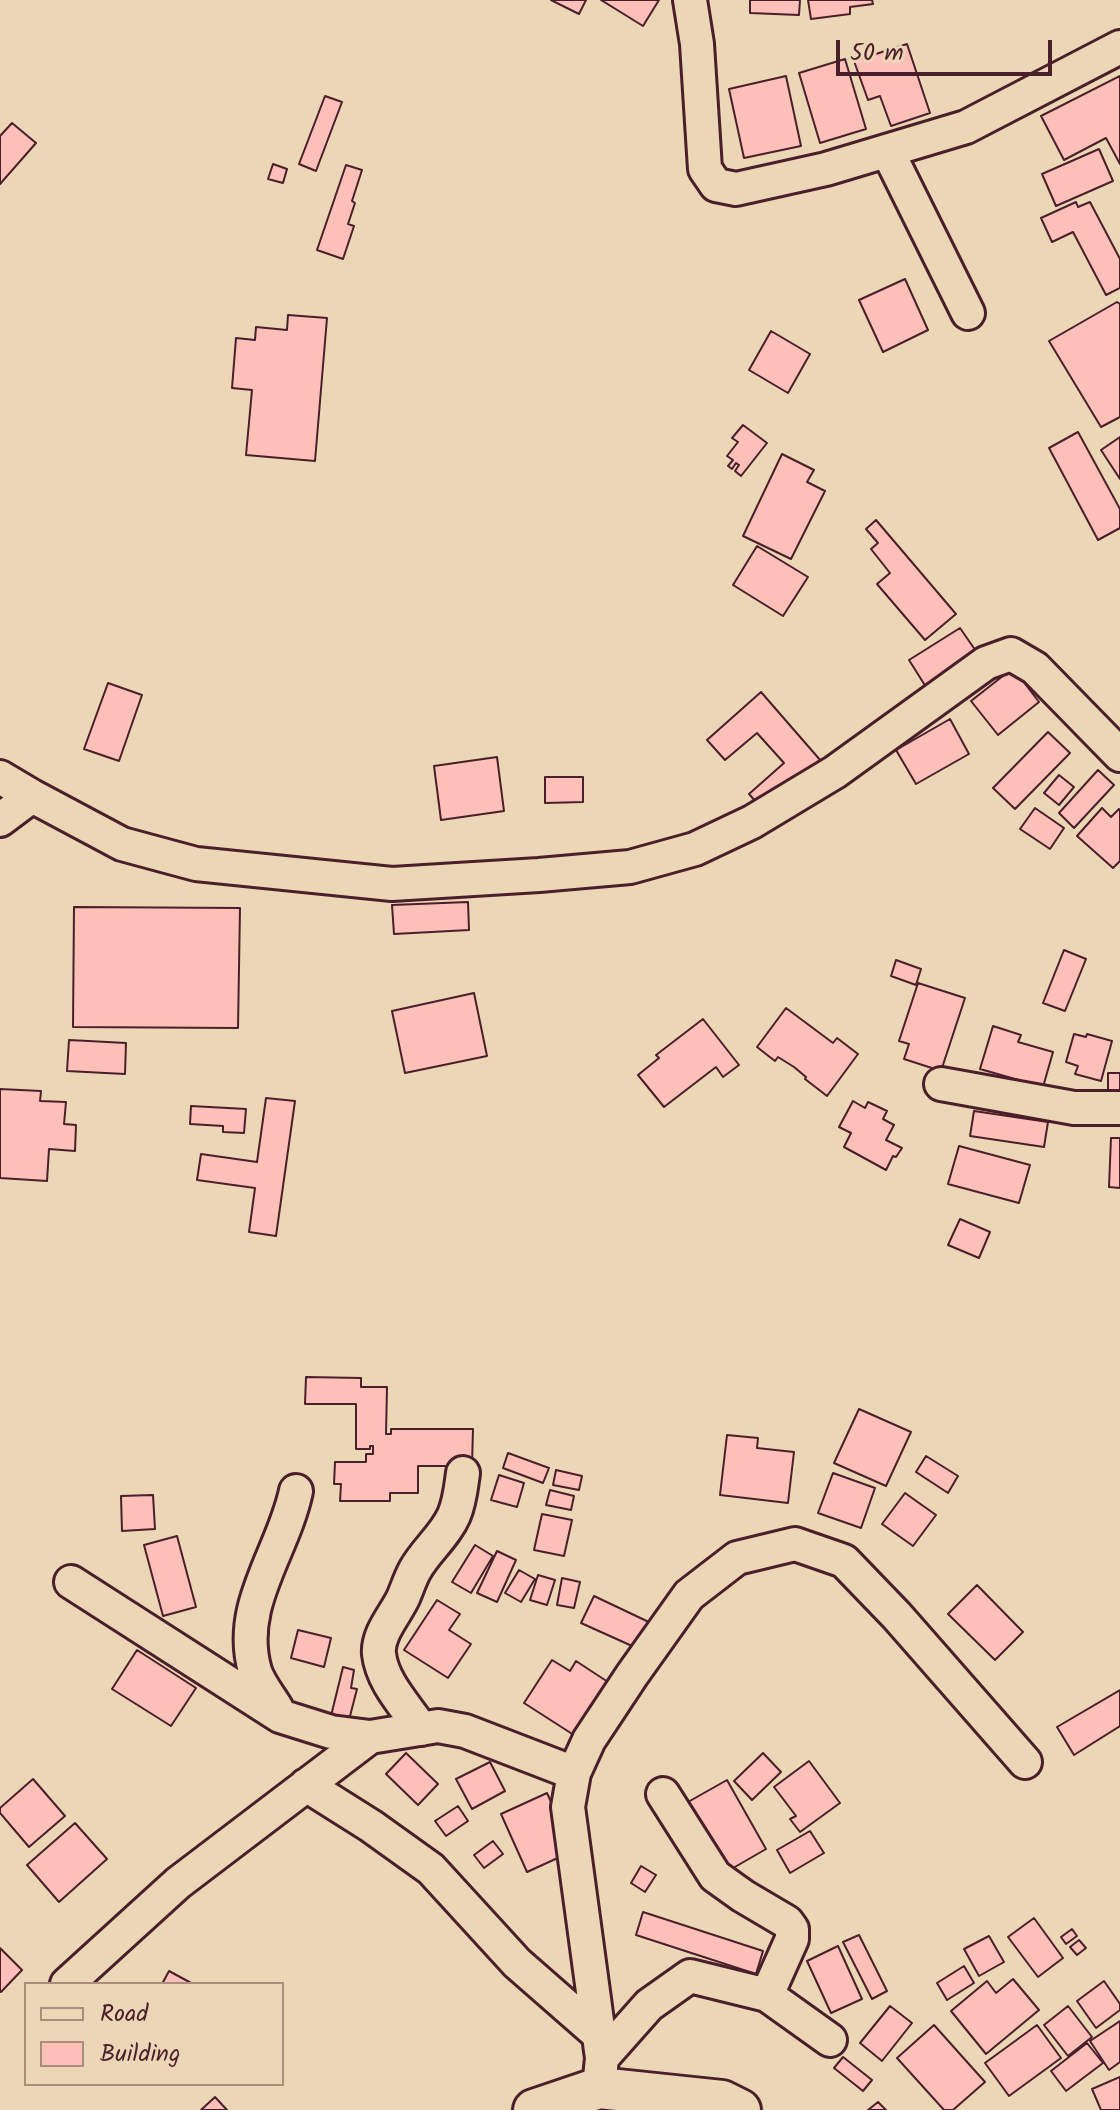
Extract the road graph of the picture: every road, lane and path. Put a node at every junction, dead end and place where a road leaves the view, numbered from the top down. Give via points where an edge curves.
1 (690, 0) edge
2 (1120, 47) edge
3 (888, 152) junction
4 (968, 313) dead end
5 (1120, 755) edge
6 (0, 777) edge
7 (32, 796) junction
8 (0, 820) edge
9 (941, 1084) dead end
10 (1120, 1108) edge
11 (463, 1473) dead end
12 (296, 1491) dead end
13 (71, 1582) dead end
14 (280, 1716) junction
15 (421, 1729) junction
16 (370, 1737) junction
17 (1025, 1762) dead end
18 (574, 1773) junction
19 (306, 1785) junction
20 (663, 1794) dead end
21 (69, 1982) edge
22 (767, 1995) junction
23 (830, 2040) dead end
24 (599, 2060) junction
25 (534, 2110) edge
26 (740, 2110) edge

1 - 3 street via 705,169 716,185 736,189
2 - 3 street via 966,127
3 - 4 street
5 - 7 street via 1035,668 1011,654 986,663 835,772 752,822 695,849 630,867 392,884 196,864 122,844
6 - 7 street
7 - 8 street
9 - 10 street via 1074,1108
11 - 15 street via 453,1516 415,1569 381,1641 385,1673
12 - 14 street via 255,1601 250,1636 256,1673
13 - 14 street
14 - 16 street
15 - 16 street
15 - 18 street via 465,1731
16 - 19 street
17 - 18 street via 844,1561 795,1544 737,1558 689,1595 589,1740
18 - 24 street via 568,1807
19 - 21 street via 178,1883
19 - 24 street via 431,1869
20 - 22 street via 715,1876 792,1929
22 - 23 street
22 - 24 street via 690,1976 649,2005
24 - 25 street
24 - 26 street

